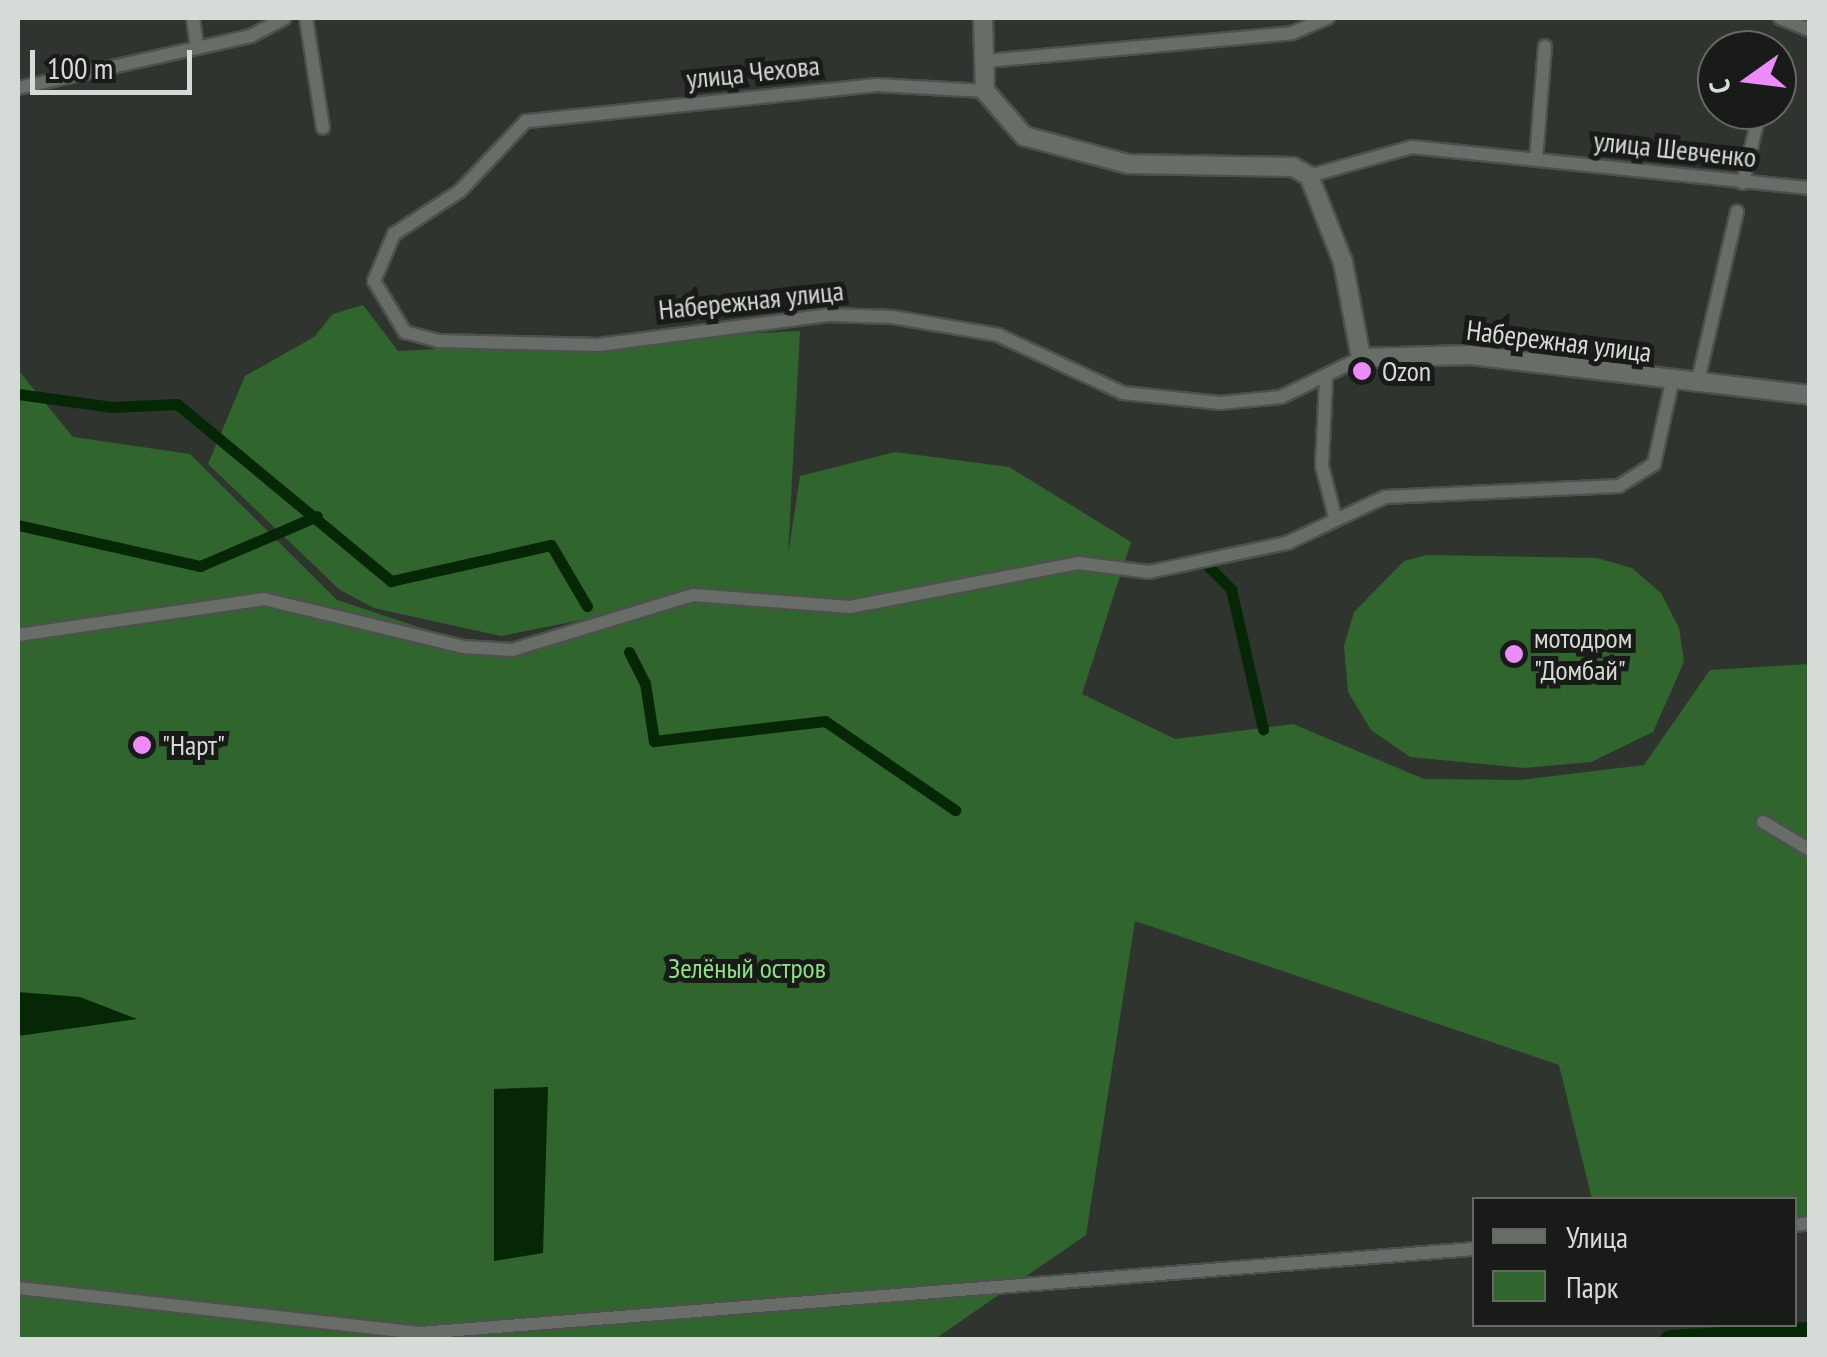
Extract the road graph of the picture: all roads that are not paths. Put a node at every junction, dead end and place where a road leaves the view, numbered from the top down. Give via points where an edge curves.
1 (193, 18) edge
2 (285, 18) edge
3 (306, 18) edge
4 (983, 18) edge
5 (1328, 18) edge
6 (1780, 18) edge
7 (1810, 30) edge
8 (1545, 46) dead end
9 (197, 48) junction
10 (986, 61) junction
11 (18, 88) edge
12 (986, 91) junction
13 (323, 128) dead end
14 (1755, 130) edge
15 (1536, 160) junction
16 (1309, 176) junction
17 (1743, 183) junction
18 (1810, 188) edge
19 (1736, 212) dead end
20 (405, 332) joint
21 (1361, 358) junction
22 (1326, 380) junction
23 (1672, 382) junction
24 (1697, 385) junction
25 (1810, 395) edge
26 (1335, 517) junction
27 (18, 635) edge
28 (1763, 822) dead end
29 (1810, 850) edge
30 (1472, 1250) edge
31 (18, 1288) edge

1 - 9 street
2 - 9 street via 251,36
3 - 13 street
4 - 10 street
5 - 10 street via 1292,34
6 - 7 street
8 - 15 street
9 - 11 street
10 - 12 street
12 - 16 street via 1024,136 1077,154 1172,169 1293,168
12 - 20 street, улица Чехова via 877,85 526,121 460,191 394,234 374,265 387,310
14 - 17 street
15 - 16 street, улица Шевченко via 1412,148
15 - 17 street, улица Шевченко
16 - 21 street via 1342,262
17 - 18 street, улица Шевченко
19 - 24 street
20 - 22 street, Набережная улица via 438,341 598,345 828,314 998,334 1123,393 1220,403 1280,397
21 - 22 street, Набережная улица
21 - 23 street, Набережная улица via 1470,355
22 - 26 street via 1322,466
23 - 24 street, Набережная улица
23 - 26 street, Набережная улица via 1654,464 1619,486 1424,491
24 - 25 street, Набережная улица
26 - 27 street, Набережная улица via 1287,543 1149,572 1078,563 850,607 693,595 512,650 464,647 264,599
28 - 29 street
30 - 31 street via 420,1333

